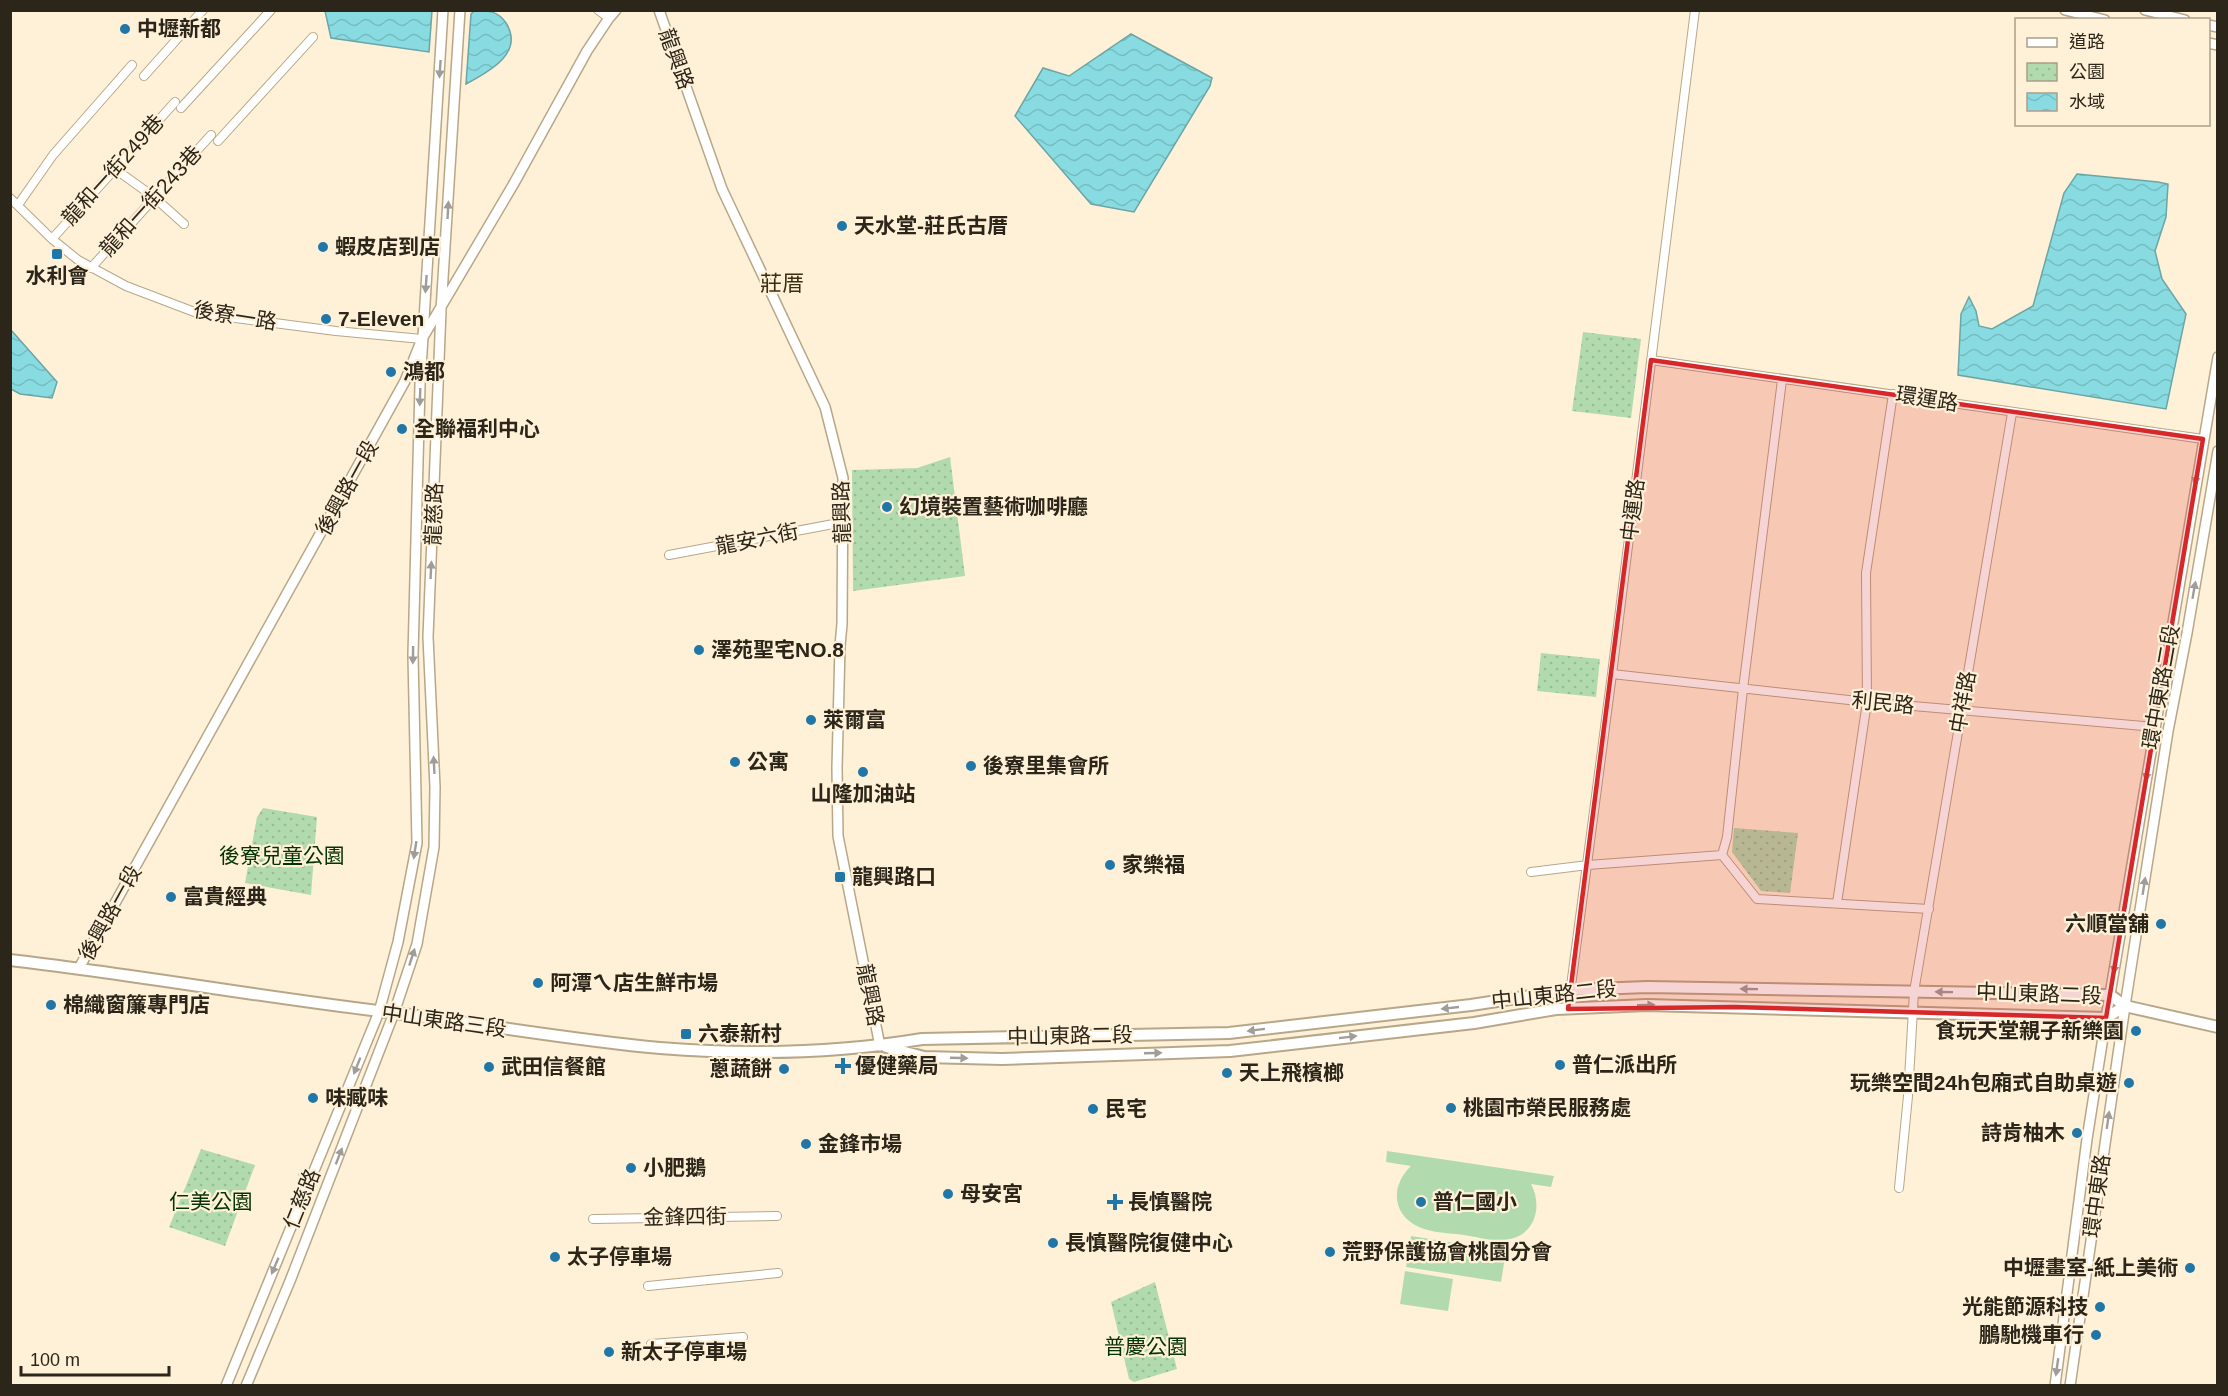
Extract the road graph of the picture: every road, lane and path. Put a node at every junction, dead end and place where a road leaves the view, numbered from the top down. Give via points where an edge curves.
1 (203, 10) edge
2 (271, 10) edge
3 (443, 10) edge
4 (460, 10) edge
5 (598, 10) edge
6 (616, 10) edge
7 (659, 10) edge
8 (1695, 10) edge
9 (2065, 10) edge
10 (2145, 10) edge
11 (609, 18) junction
12 (2097, 18) edge
13 (2177, 18) edge
14 (313, 37) dead end
15 (132, 65) dead end
16 (144, 76) dead end
17 (211, 135) dead end
18 (218, 141) dead end
19 (115, 169) junction
20 (154, 197) junction
21 (10, 198) edge
22 (18, 205) junction
23 (184, 224) dead end
24 (52, 239) junction
25 (91, 268) junction
26 (441, 310) junction
27 (422, 339) junction
28 (2217, 357) edge
29 (1651, 360) junction
30 (1782, 380) junction
31 (1893, 394) junction
32 (2012, 413) junction
33 (2203, 439) junction
34 (2217, 451) edge
35 (844, 522) junction
36 (669, 555) dead end
37 (1612, 674) junction
38 (1743, 689) junction
39 (1867, 702) junction
40 (1962, 711) junction
41 (2155, 727) junction
42 (415, 786) junction
43 (435, 787) junction
44 (1722, 855) junction
45 (1588, 865) junction
46 (1531, 872) dead end
47 (1837, 903) junction
48 (1929, 909) junction
49 (10, 960) edge
50 (79, 968) junction
51 (1570, 990) junction
52 (1914, 992) junction
53 (2110, 995) junction
54 (2125, 1006) junction
55 (1568, 1009) junction
56 (379, 1012) junction
57 (1914, 1012) junction
58 (394, 1013) junction
59 (2106, 1018) junction
60 (2217, 1027) edge
61 (880, 1046) junction
62 (313, 1173) junction
63 (330, 1178) junction
64 (1899, 1188) dead end
65 (777, 1216) dead end
66 (593, 1219) dead end
67 (778, 1273) dead end
68 (648, 1286) dead end
69 (743, 1336) dead end
70 (651, 1344) dead end
71 (226, 1386) edge
72 (246, 1386) edge
73 (2055, 1386) edge
74 (2070, 1386) edge

1 - 16 street
2 - 19 street, 龍和一街249巷
3 -> 27 street, 龍慈路
26 -> 4 street, 龍慈路
5 - 11 street
6 - 11 street, 後興路一段
7 - 35 street, 龍興路 via 722,189 825,407 843,478
8 - 29 street, 中運路
9 - 12 street
10 - 13 street
11 - 26 street, 後興路一段
14 - 18 street
15 - 22 street via 53,155
17 - 20 street, 龍和一街243巷
19 - 20 street
19 - 24 street, 龍和一街249巷
20 - 23 street
20 - 25 street, 龍和一街243巷
21 - 22 street, 後寮一路
22 - 24 street, 後寮一路
24 - 25 street, 後寮一路
25 - 27 street, 後寮一路 via 197,313
26 - 27 street, 後興路一段
43 -> 26 street, 龍慈路 via 428,637
27 -> 42 street, 龍慈路 via 412,655
27 - 50 street, 後興路一段 via 405,381
28 - 33 street, 環中東路二段
29 - 30 street, 環運路
29 - 37 street, 中運路
30 - 31 street, 環運路
30 - 38 street
31 - 32 street, 環運路
31 - 39 street via 1866,573
32 - 33 street, 環運路
32 - 40 street, 中祥路
33 -> 41 street, 環中東路二段
54 -> 34 street, 環中東路二段
35 - 36 street, 龍安六街
35 - 61 street, 龍興路 via 838,837
37 - 38 street, 利民路
37 - 45 street, 中運路
38 - 39 street, 利民路
38 - 44 street
39 - 40 street, 利民路
39 - 47 street
40 - 41 street, 利民路
40 - 48 street, 中祥路
41 -> 53 street, 環中東路二段
42 - 43 street
42 -> 56 street, 龍慈路 via 417,843 398,942
58 -> 43 street, 龍慈路 via 417,944 423,912 434,847
44 - 45 street
44 - 47 street via 1757,899
45 - 46 street
45 - 51 street, 中運路
47 - 48 street
48 - 52 street, 中祥路
49 - 50 main road, 中山東路三段
50 - 56 main road, 中山東路三段
52 -> 51 main road, 中山東路二段 via 1647,987
51 - 55 street, 中運路
51 -> 61 main road, 中山東路二段 via 1229,1033 922,1039
53 -> 52 main road, 中山東路二段
52 - 57 street, 中祥路
53 - 54 main road, 中山東路二段
53 - 59 street, 環中東路二段
54 - 59 main road, 中山東路二段
54 - 60 main road
74 -> 54 street, 環中東路
55 -> 57 main road, 中山東路二段 via 1647,1005
61 -> 55 main road, 中山東路二段 via 924,1057 1002,1059 1230,1051
56 - 58 main road, 中山東路三段
56 -> 62 street, 仁慈路
57 - 59 main road, 中山東路二段
57 - 64 street, 中祥路
58 - 61 main road, 中山東路三段 via 661,1048 761,1051
63 -> 58 street, 仁慈路
59 -> 73 street, 環中東路
62 - 63 street
62 -> 71 street, 仁慈路
63 - 72 street, 仁慈路
65 - 66 street, 金鋒四街
67 - 68 street
69 - 70 street

